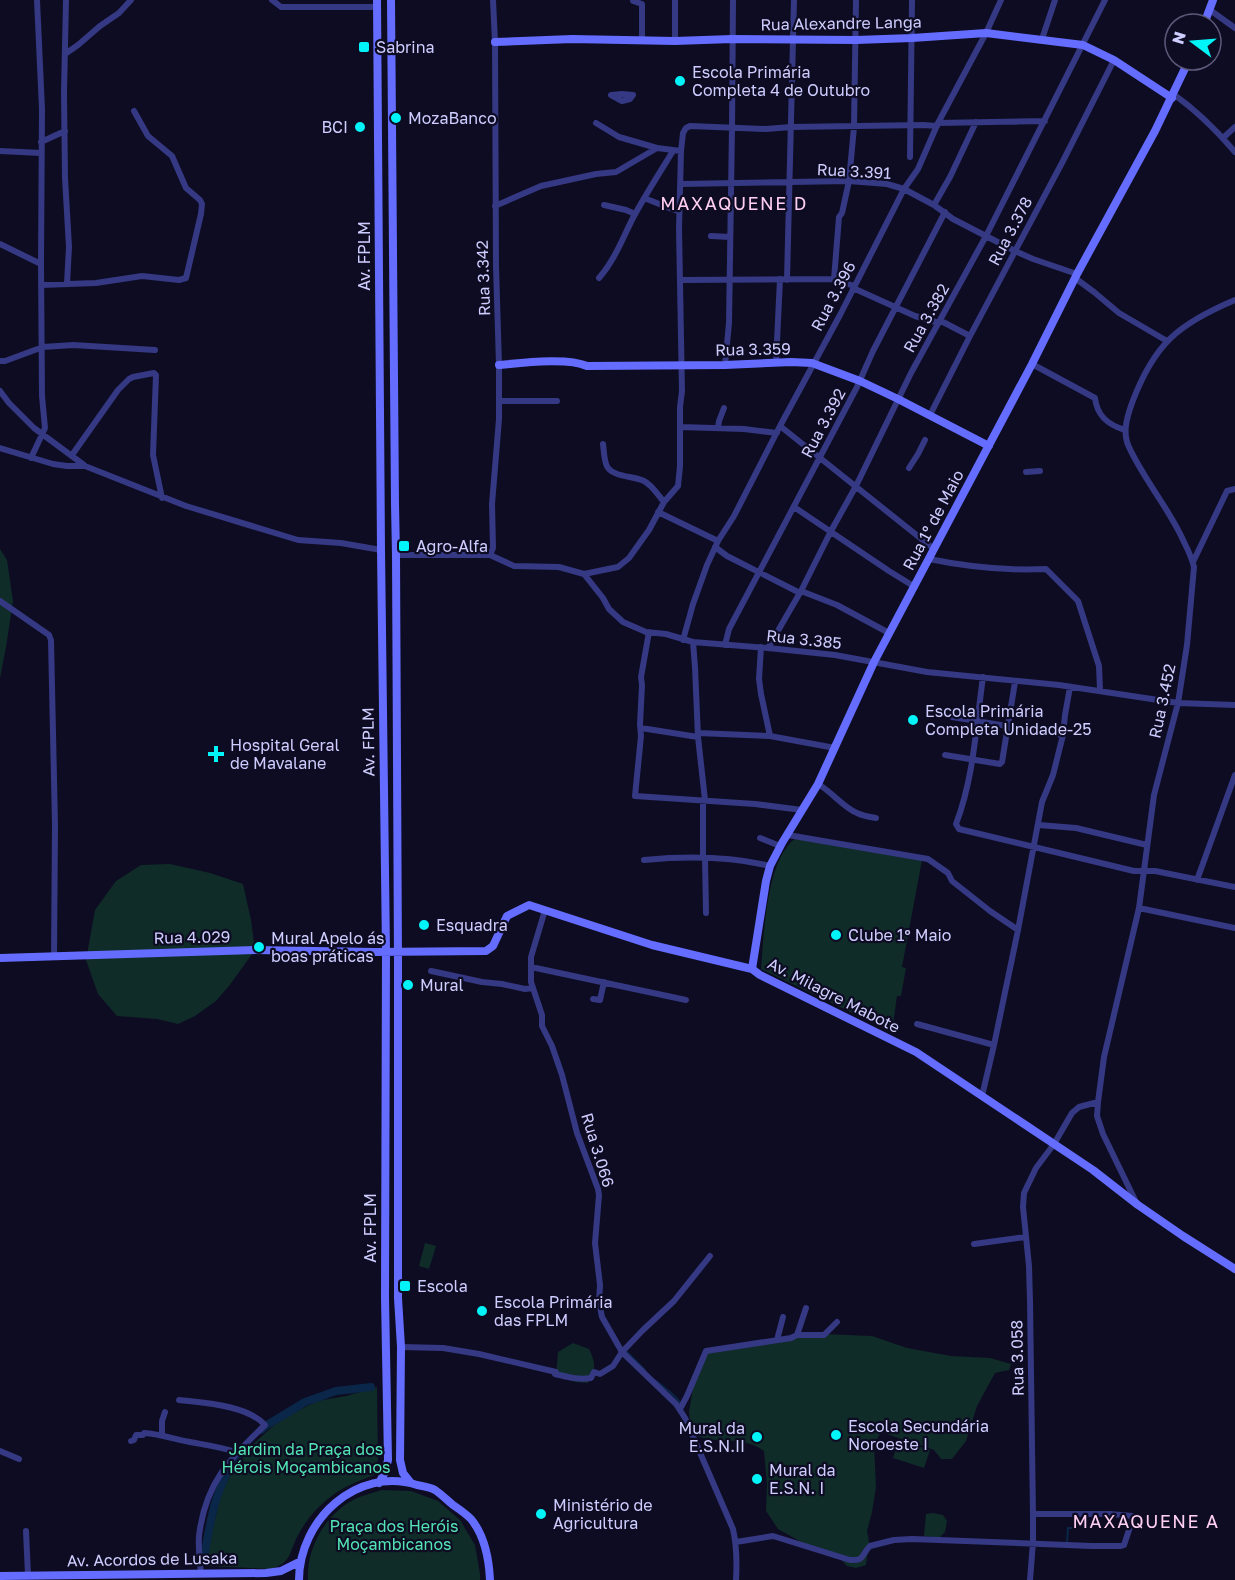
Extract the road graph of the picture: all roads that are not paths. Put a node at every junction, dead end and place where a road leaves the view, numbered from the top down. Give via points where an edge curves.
1 (37, 0) edge
2 (66, 0) edge
3 (132, 0) edge
4 (272, 0) edge
5 (391, 0) edge
6 (493, 0) edge
7 (633, 0) edge
8 (675, 0) edge
9 (733, 0) edge
10 (794, 0) edge
11 (856, 0) edge
12 (912, 0) edge
13 (1001, 0) edge
14 (1055, 0) edge
15 (1105, 0) edge
16 (1213, 0) edge
17 (377, 4) edge
18 (1210, 10) joint
19 (1235, 28) edge
20 (986, 33) junction
21 (912, 38) junction
22 (732, 39) junction
23 (1041, 39) junction
24 (793, 40) junction
25 (856, 40) junction
26 (642, 41) junction
27 (675, 41) junction
28 (495, 42) junction
29 (1083, 45) junction
30 (65, 54) junction
31 (1114, 60) junction
32 (1184, 72) edge
33 (1173, 96) junction
34 (134, 111) dead end
35 (1045, 121) junction
36 (976, 122) junction
37 (596, 123) dead end
38 (938, 124) junction
39 (911, 125) junction
40 (791, 127) junction
41 (854, 127) junction
42 (1235, 127) edge
43 (732, 128) junction
44 (65, 131) junction
45 (1223, 138) junction
46 (42, 142) junction
47 (657, 148) junction
48 (0, 151) edge
49 (673, 151) junction
50 (681, 151) junction
51 (1235, 152) edge
52 (41, 153) junction
53 (910, 157) dead end
54 (378, 168) junction
55 (393, 168) junction
56 (849, 181) junction
57 (731, 183) junction
58 (789, 183) junction
59 (681, 184) junction
60 (904, 189) junction
61 (644, 198) junction
62 (604, 205) dead end
63 (934, 205) junction
64 (495, 206) junction
65 (679, 211) junction
66 (945, 213) junction
67 (635, 214) junction
68 (711, 236) dead end
69 (986, 236) junction
70 (730, 237) junction
71 (0, 244) edge
72 (1015, 251) junction
73 (41, 264) junction
74 (1076, 276) junction
75 (599, 278) dead end
76 (834, 279) junction
77 (680, 280) junction
78 (729, 280) junction
79 (784, 280) junction
80 (67, 284) junction
81 (41, 285) junction
82 (854, 287) junction
83 (1235, 300) edge
84 (896, 307) junction
85 (940, 322) junction
86 (970, 336) junction
87 (1167, 341) junction
88 (43, 347) junction
89 (155, 350) dead end
90 (0, 361) edge
91 (776, 362) junction
92 (812, 363) junction
93 (725, 364) junction
94 (1032, 364) junction
95 (499, 365) junction
96 (682, 365) junction
97 (860, 381) junction
98 (0, 391) edge
99 (898, 399) junction
100 (557, 401) dead end
101 (499, 402) junction
102 (724, 408) dead end
103 (930, 415) junction
104 (681, 427) junction
105 (718, 428) junction
106 (778, 429) junction
107 (1125, 430) junction
108 (43, 435) junction
109 (925, 440) dead end
110 (603, 444) dead end
111 (989, 446) junction
112 (0, 449) edge
113 (72, 455) junction
114 (31, 458) junction
115 (820, 458) junction
116 (85, 466) junction
117 (909, 468) dead end
118 (1040, 471) dead end
119 (1026, 472) dead end
120 (856, 486) junction
121 (1235, 489) edge
122 (162, 498) junction
123 (664, 502) junction
124 (395, 504) junction
125 (381, 505) junction
126 (794, 507) junction
127 (658, 512) junction
128 (831, 531) junction
129 (716, 544) junction
130 (934, 549) junction
131 (381, 550) junction
132 (396, 555) junction
133 (490, 555) junction
134 (929, 559) junction
135 (1193, 562) junction
136 (759, 573) junction
137 (584, 574) junction
138 (915, 587) junction
139 (801, 592) junction
140 (2, 602) edge
141 (0, 613) edge
142 (649, 632) junction
143 (890, 633) junction
144 (683, 640) junction
145 (693, 642) junction
146 (725, 645) junction
147 (765, 647) junction
148 (874, 662) junction
149 (983, 676) junction
150 (1015, 682) junction
151 (1070, 687) junction
152 (1100, 690) junction
153 (1178, 703) junction
154 (1235, 705) edge
155 (952, 717) dead end
156 (977, 720) junction
157 (1008, 726) junction
158 (641, 728) junction
159 (698, 735) junction
160 (1063, 735) junction
161 (770, 736) junction
162 (835, 748) junction
163 (945, 755) dead end
164 (974, 759) junction
165 (1235, 775) edge
166 (818, 784) junction
167 (704, 800) junction
168 (802, 810) junction
169 (876, 818) dead end
170 (1039, 825) junction
171 (788, 835) junction
172 (760, 838) dead end
173 (1147, 845) junction
174 (780, 846) junction
175 (1034, 848) junction
176 (704, 858) junction
177 (644, 860) dead end
178 (770, 866) junction
179 (1144, 872) junction
180 (1197, 879) junction
181 (1235, 888) edge
182 (1139, 908) junction
183 (545, 910) junction
184 (706, 914) dead end
185 (1235, 928) edge
186 (1018, 930) junction
187 (386, 952) junction
188 (398, 952) junction
189 (54, 957) junction
190 (0, 958) edge
191 (531, 967) junction
192 (752, 969) junction
193 (431, 972) dead end
194 (604, 982) junction
195 (533, 988) junction
196 (593, 999) dead end
197 (686, 1000) dead end
198 (917, 1024) dead end
199 (994, 1045) junction
200 (982, 1095) junction
201 (1098, 1102) junction
202 (1054, 1144) junction
203 (1138, 1205) junction
204 (1026, 1237) junction
205 (974, 1244) dead end
206 (710, 1256) dead end
207 (1235, 1269) edge
208 (806, 1308) dead end
209 (783, 1317) dead end
210 (837, 1322) dead end
211 (797, 1335) junction
212 (777, 1340) junction
213 (401, 1347) junction
214 (622, 1352) junction
215 (179, 1400) dead end
216 (680, 1409) junction
217 (165, 1412) dead end
218 (162, 1434) junction
219 (130, 1441) dead end
220 (0, 1451) edge
221 (236, 1452) junction
222 (19, 1459) dead end
223 (379, 1483) junction
224 (411, 1483) junction
225 (1033, 1514) junction
226 (26, 1531) dead end
227 (736, 1542) junction
228 (1033, 1544) junction
229 (301, 1561) junction
230 (201, 1574) junction
231 (28, 1575) junction
232 (0, 1576) edge
233 (300, 1580) edge
234 (490, 1580) edge
235 (736, 1580) edge
236 (1030, 1580) edge

1 - 46 street
2 - 30 street
3 - 30 street
4 - 17 street via 281,7
5 - 55 street, Av. FPLM
6 - 28 street, Rua 3.342
7 - 26 street via 642,4
8 - 27 street
9 - 22 street
10 - 24 street
11 - 25 street
12 - 21 street
13 - 20 street, Rua 3.396
14 - 23 street
15 - 29 street, Rua 3.382
16 - 18 street
17 - 54 street, Av. FPLM
18 - 19 street
20 - 21 street, Rua Alexandre Langa
20 - 23 street, Rua Alexandre Langa
20 - 38 street, Rua 3.396
21 - 25 street, Rua Alexandre Langa
21 - 39 street
22 - 24 street, Rua Alexandre Langa
22 - 27 street, Rua Alexandre Langa
22 - 43 street
23 - 29 street, Rua Alexandre Langa
24 - 25 street, Rua Alexandre Langa
24 - 40 street
25 - 41 street
26 - 27 street, Rua Alexandre Langa
26 - 28 street, Rua Alexandre Langa
28 - 64 street, Rua 3.342
29 - 31 street, Rua Alexandre Langa
29 - 35 street, Rua 3.382
30 - 44 street
31 - 33 street, Rua Alexandre Langa
31 - 72 street, Rua 3.378
32 - 33 street, Rua 1º de Maio
33 - 45 street via 1185,102
33 - 74 street, Rua 1º de Maio
34 - 80 street via 148,136 172,156 186,188 202,204 186,277 179,280 142,276
35 - 36 street
35 - 69 street, Rua 3.382
36 - 38 street
36 - 63 street
37 - 47 street via 619,136
38 - 39 street
38 - 60 street, Rua 3.396 via 918,169
39 - 41 street
39 - 53 street
40 - 41 street
40 - 43 street
40 - 58 street
41 - 56 street
42 - 45 street
43 - 50 street via 690,126 683,133
43 - 57 street
44 - 46 street
44 - 80 street
45 - 51 street
46 - 52 street
47 - 49 street
47 - 64 street via 616,172 541,186
48 - 52 street
49 - 50 street
49 - 61 street
50 - 59 street
52 - 73 street
54 - 55 street
54 - 125 street, Av. FPLM
55 - 124 street, Av. FPLM
56 - 58 street, Rua 3.391
56 - 60 street, Rua 3.391
56 - 76 street via 839,217
57 - 58 street, Rua 3.391
57 - 59 street, Rua 3.391
57 - 70 street
58 - 79 street
59 - 65 street
60 - 63 street, Rua 3.391
60 - 82 street, Rua 3.396
61 - 65 street
61 - 67 street
62 - 67 street
63 - 66 street, Rua 3.391
64 - 95 street, Rua 3.342
65 - 77 street
66 - 69 street, Rua 3.391
66 - 84 street, Rua 3.392
67 - 75 street
68 - 70 street
69 - 72 street, Rua 3.391
69 - 85 street, Rua 3.382
70 - 78 street
71 - 73 street
72 - 74 street, Rua 3.391
72 - 86 street, Rua 3.378
73 - 81 street
74 - 87 street, Rua 3.391 via 1119,313
74 - 94 street, Rua 1º de Maio
76 - 79 street
76 - 82 street
77 - 78 street
77 - 96 street
78 - 79 street
78 - 93 street
79 - 91 street
80 - 81 street
81 - 88 street
82 - 84 street
82 - 92 street, Rua 3.396
83 - 87 street via 1197,318
84 - 85 street
84 - 97 street, Rua 3.392
85 - 86 street
85 - 99 street, Rua 3.382
86 - 103 street, Rua 3.378
87 - 107 street via 1139,385
88 - 89 street
88 - 90 street
88 - 108 street
91 - 92 street, Rua 3.359
91 - 93 street, Rua 3.359
92 - 97 street, Rua 3.359
92 - 106 street, Rua 3.396
93 - 96 street, Rua 3.359
94 - 107 street via 1095,398 1103,419
94 - 111 street, Rua 1º de Maio
95 - 96 street, Rua 3.359
95 - 101 street, Rua 3.342
96 - 104 street
97 - 99 street, Rua 3.359
97 - 115 street, Rua 3.392
98 - 108 street
99 - 103 street, Rua 3.359
99 - 120 street, Rua 3.382
100 - 101 street
101 - 133 street, Rua 3.342
102 - 105 street
103 - 111 street, Rua 3.359
104 - 105 street
104 - 123 street via 678,486
105 - 106 street
106 - 115 street
106 - 129 street, Rua 3.396
107 - 135 street, Rua 3.452 via 1136,462 1176,524
108 - 113 street
108 - 114 street
109 - 117 street
110 - 123 street via 605,465 610,470 650,484
111 - 130 street, Rua 1º de Maio
112 - 114 street
113 - 116 street
113 - 122 street via 129,379 154,373 153,454
114 - 116 street
115 - 120 street
115 - 126 street, Rua 3.392
116 - 122 street
118 - 119 street
120 - 128 street, Rua 3.382
120 - 130 street
121 - 135 street via 1227,490 1223,496
122 - 131 street via 298,540
123 - 127 street
124 - 125 street
124 - 132 street, Av. FPLM
125 - 131 street, Av. FPLM
126 - 128 street
126 - 136 street, Rua 3.392
127 - 129 street
127 - 137 street via 629,558 618,567
128 - 138 street
128 - 139 street, Rua 3.382
129 - 136 street via 727,556
129 - 144 street, Rua 3.396
130 - 134 street, Rua 1º de Maio
131 - 187 street, Av. FPLM
132 - 133 street
132 - 188 street, Av. FPLM
133 - 137 street via 514,566 560,567
134 - 138 street, Rua 1º de Maio
134 - 152 street via 963,566 1049,571 1078,601 1099,666
135 - 153 street, Rua 3.452 via 1188,645
136 - 139 street
136 - 146 street, Rua 3.392 via 729,629
137 - 142 street, Rua 3.385 via 617,618
138 - 143 street, Rua 1º de Maio
139 - 143 street via 837,605
139 - 147 street, Rua 3.382
140 - 141 street
140 - 189 street via 51,640
142 - 144 street, Rua 3.385
142 - 158 street via 641,677
143 - 148 street, Rua 1º de Maio
144 - 145 street, Rua 3.385
145 - 146 street, Rua 3.385
145 - 159 street
146 - 147 street, Rua 3.385
147 - 148 street, Rua 3.385
147 - 161 street via 759,679
148 - 149 street, Rua 3.385 via 927,672
148 - 162 street, Rua 1º de Maio
149 - 150 street, Rua 3.385
149 - 156 street
150 - 151 street, Rua 3.385
150 - 157 street
151 - 152 street, Rua 3.385
151 - 160 street
152 - 153 street, Rua 3.385
153 - 154 street, Rua 3.385
153 - 173 street, Rua 3.452 via 1156,785
155 - 156 street
156 - 157 street
156 - 164 street
157 - 160 street
157 - 164 street via 1000,764
158 - 159 street
158 - 167 street via 635,796
159 - 161 street
159 - 167 street
160 - 170 street via 1042,802
161 - 162 street
162 - 166 street, Rua 1º de Maio
163 - 164 street
164 - 175 street via 956,824 959,829
165 - 180 street
166 - 168 street, Rua 1º de Maio
166 - 169 street via 847,808
167 - 168 street
167 - 176 street
168 - 171 street, Rua 1º de Maio
170 - 173 street via 1076,828
170 - 175 street
171 - 174 street, Rua 1º de Maio
171 - 186 street via 928,859
172 - 174 street
173 - 179 street, Rua 3.452
174 - 178 street, Rua 1º de Maio
175 - 179 street
175 - 186 street
176 - 177 street
176 - 178 street
176 - 184 street
178 - 192 street, Rua 1º de Maio
179 - 180 street
179 - 182 street, Rua 3.452
180 - 181 street
182 - 185 street
182 - 201 street, Rua 3.452 via 1104,1057
183 - 188 street, Av. Milagre Mabote via 529,905 507,916 493,946 486,951
183 - 191 street, Rua 3.066
183 - 192 street, Av. Milagre Mabote via 652,945
186 - 199 street
187 - 188 street, Av. Milagre Mabote
187 - 189 street, Rua 4.029 via 255,950
187 - 223 street, Av. FPLM via 384,1298 388,1460
188 - 213 street, Av. FPLM
189 - 190 street, Rua 4.029
191 - 194 street
191 - 195 street, Rua 3.066
192 - 200 street, Av. Milagre Mabote via 916,1052
193 - 195 street
194 - 196 street via 600,1000
194 - 197 street
195 - 214 street, Rua 3.066 via 542,1026 562,1074 577,1133 598,1189 599,1302 602,1317
198 - 199 street
199 - 200 street
200 - 202 street, Av. Milagre Mabote
201 - 202 street via 1075,1109
201 - 203 street, Rua 3.452 via 1097,1116 1103,1134
202 - 203 street, Av. Milagre Mabote
202 - 204 street, Rua 3.058 via 1024,1193
203 - 207 street, Av. Milagre Mabote
204 - 205 street
204 - 225 street, Rua 3.058
206 - 214 street via 674,1301
208 - 211 street
209 - 212 street
210 - 211 street via 824,1335
211 - 212 street
212 - 216 street via 706,1351
213 - 214 street via 479,1354 581,1379 613,1366
213 - 224 street, Av. FPLM via 400,1460
214 - 216 street, Rua 3.066
215 - 221 street via 210,1403 249,1413 262,1421 265,1425
216 - 227 street, Rua 3.066
217 - 218 street
218 - 219 street via 144,1433
218 - 221 street
220 - 222 street
221 - 230 street via 208,1498 199,1537
223 - 224 street
223 - 229 street via 360,1488 328,1509 315,1524
224 - 234 street via 435,1490 471,1520 483,1539
225 - 228 street, Rua 3.058
225 - 228 street via 1110,1514 1133,1518 1121,1546
226 - 231 street
227 - 228 street via 773,1536 857,1561 870,1546 894,1540
227 - 235 street, Rua 3.066
228 - 236 street, Rua 3.058
229 - 230 street, Av. Acordos de Lusaka via 266,1573
229 - 233 street
230 - 231 street, Av. Acordos de Lusaka
231 - 232 street, Av. Acordos de Lusaka

